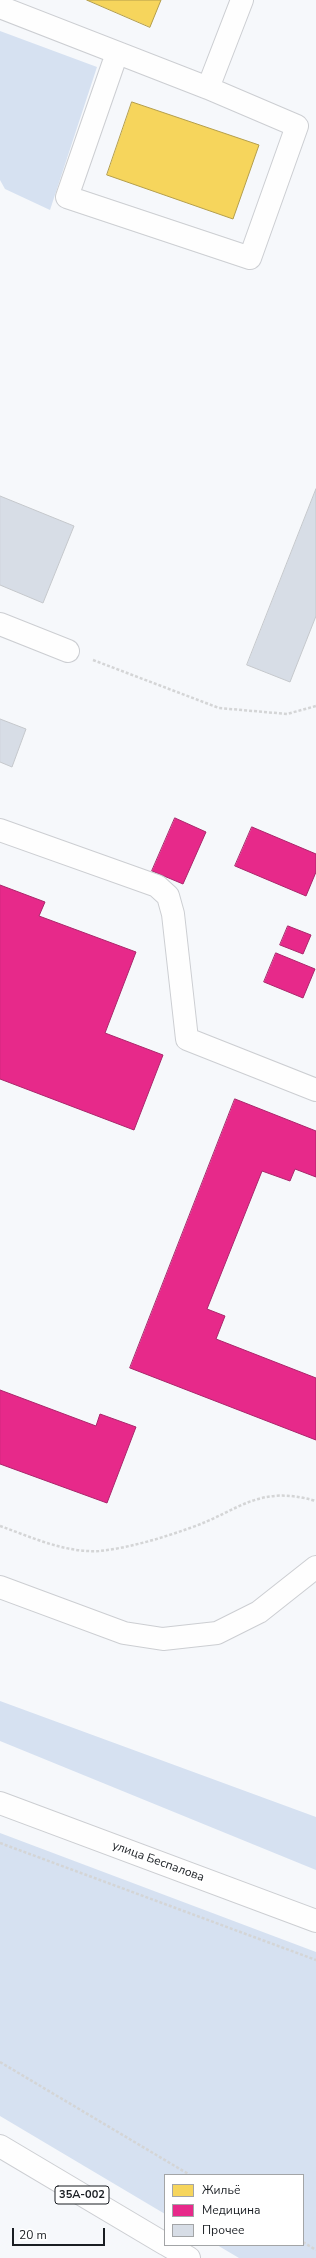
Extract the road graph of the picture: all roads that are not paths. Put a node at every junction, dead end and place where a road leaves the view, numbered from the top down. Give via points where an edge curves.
1 (242, 0) edge
2 (0, 7) edge
3 (117, 53) junction
4 (208, 88) junction
5 (0, 624) edge
6 (68, 650) road end
7 (0, 830) edge
8 (316, 1090) edge
9 (316, 1567) edge
10 (0, 1587) edge
11 (0, 1803) edge
12 (316, 1921) edge
13 (0, 2146) edge
14 (164, 2243) edge
15 (169, 2246) edge
16 (189, 2258) edge

1 - 4 main road
2 - 3 main road
3 - 4 main road
3 - 4 main road via 67,197 250,258 297,126
5 - 6 main road
7 - 8 main road via 158,886 168,896 173,914 187,1039
9 - 10 main road via 259,1612 217,1633 163,1639 124,1633
11 - 12 main road, улица Беспалова
13 - 14 main road, 35А-002
15 - 16 main road, 35А-002

